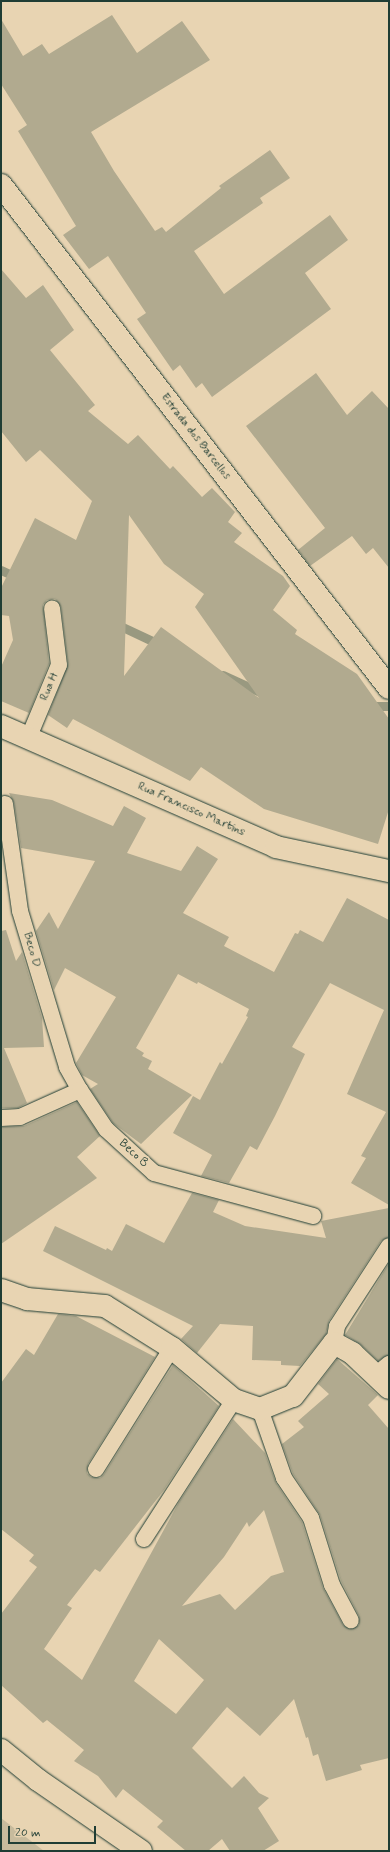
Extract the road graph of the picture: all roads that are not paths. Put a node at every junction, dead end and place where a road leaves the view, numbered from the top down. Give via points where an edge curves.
1 (1, 185) edge
2 (52, 608) dead end
3 (389, 688) edge
4 (1, 726) edge
5 (28, 739) junction
6 (5, 804) dead end
7 (389, 871) edge
8 (80, 1090) junction
9 (1, 1118) edge
10 (313, 1216) dead end
11 (389, 1246) edge
12 (1, 1290) edge
13 (334, 1344) junction
14 (172, 1348) junction
15 (385, 1375) edge
16 (234, 1400) junction
17 (260, 1409) junction
18 (96, 1469) dead end
19 (144, 1539) dead end
20 (351, 1620) dead end
21 (1, 1750) edge
22 (141, 1851) edge

1 - 3 street, Estrada dos Barcellos
2 - 5 lane, Rua H via 59,665
4 - 5 street, Rua Francisco Martins
5 - 7 street, Rua Francisco Martins via 276,847
6 - 8 lane, Beco D via 20,911 67,1067
8 - 9 lane via 20,1117
8 - 10 lane, Beco B via 106,1129 154,1173
11 - 13 lane via 337,1326
12 - 14 street via 27,1299 105,1306
13 - 15 street
13 - 17 street via 293,1396
14 - 16 street
14 - 18 lane
16 - 17 street
16 - 19 lane
17 - 20 lane via 284,1478 311,1518 332,1586 341,1607
21 - 22 street via 38,1780

